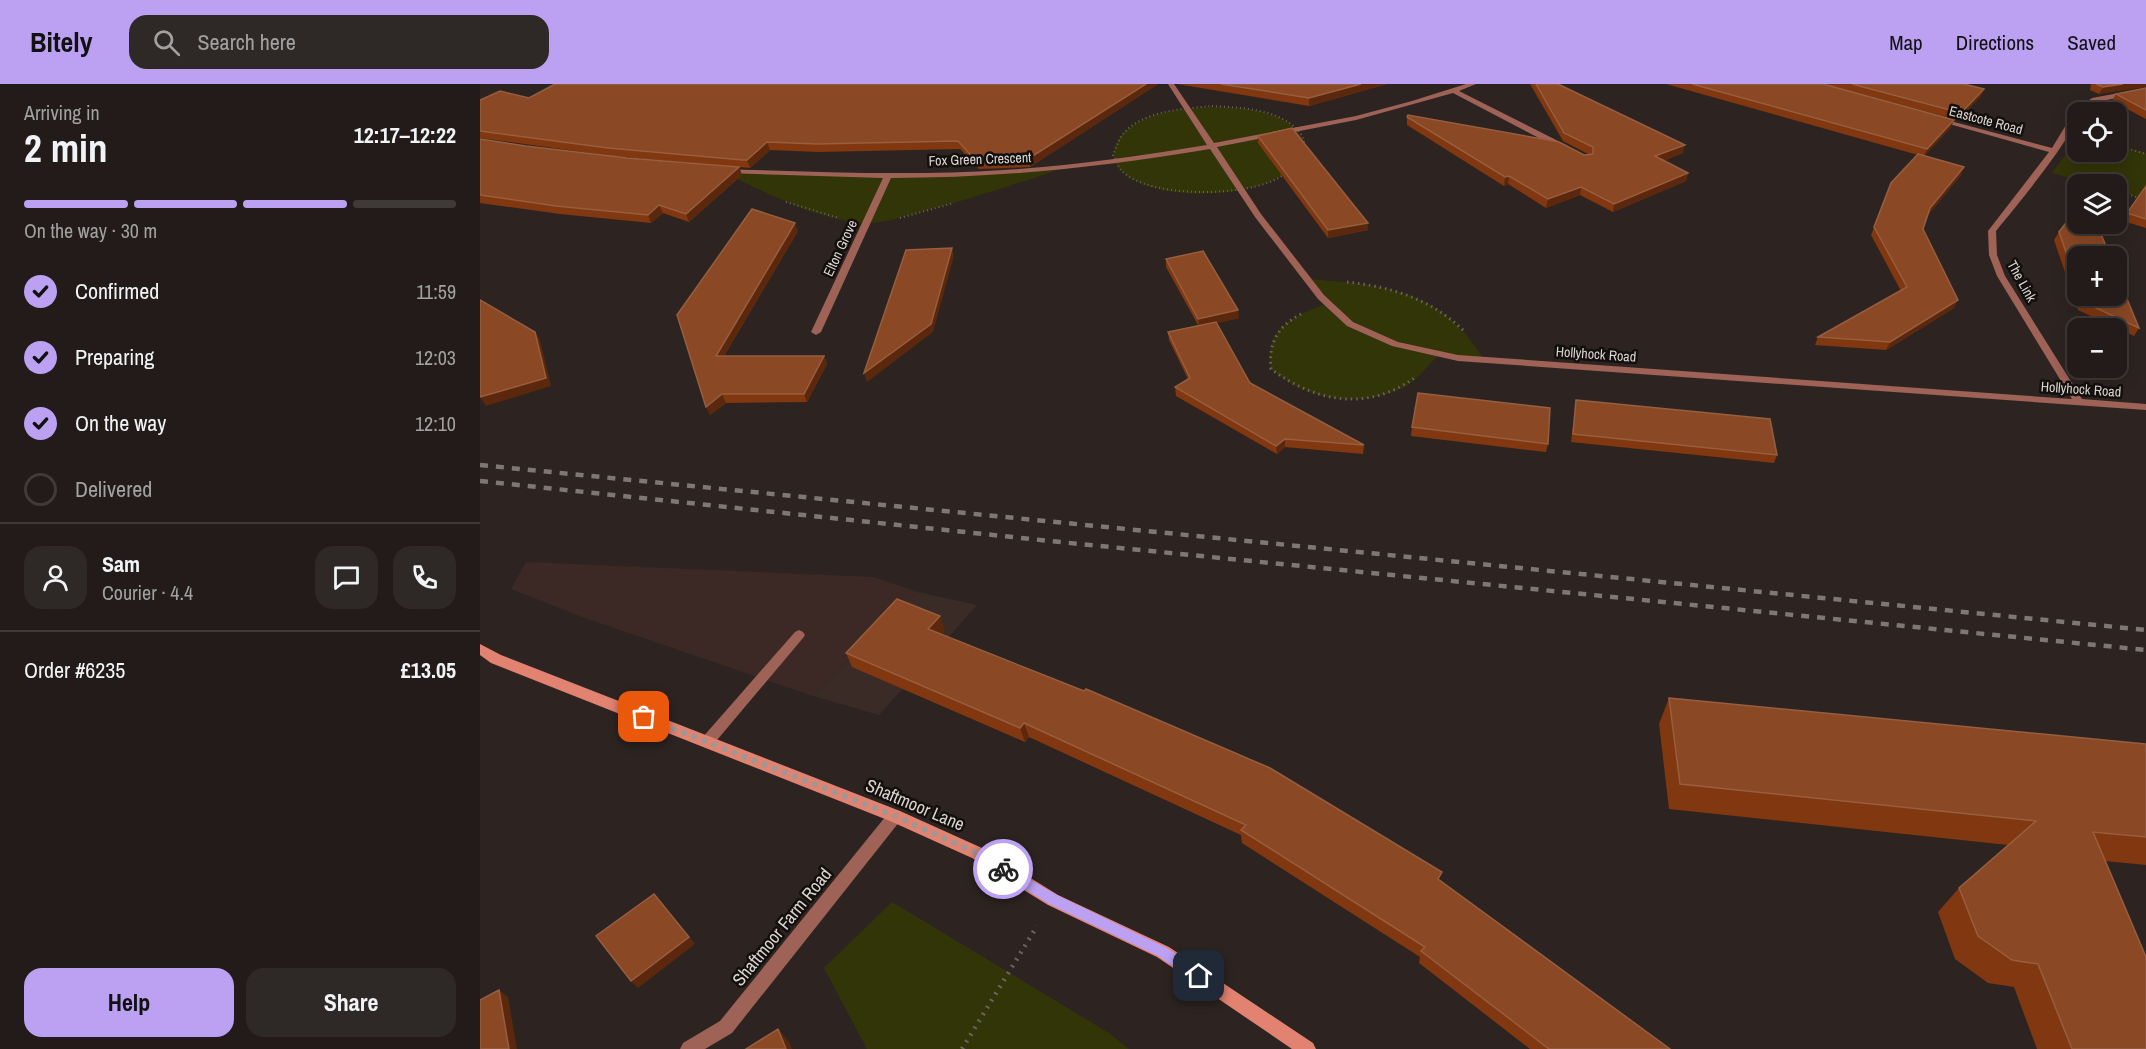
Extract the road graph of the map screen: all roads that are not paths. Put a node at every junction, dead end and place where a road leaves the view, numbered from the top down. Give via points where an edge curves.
1 (1171, 84) edge
2 (1473, 84) edge
3 (2146, 90) edge
4 (1454, 91) junction
5 (2092, 102) edge
6 (1930, 117) edge
7 (2067, 130) edge
8 (1214, 146) junction
9 (2054, 151) junction
10 (1577, 154) edge
11 (712, 170) edge
12 (888, 176) junction
13 (816, 332) dead end
14 (2079, 402) junction
15 (2146, 407) edge
16 (799, 635) dead end
17 (480, 649) edge
18 (707, 742) junction
19 (895, 816) junction
20 (688, 1049) edge
21 (1307, 1049) edge

1 - 8 street, Hollyhock Road
2 - 4 street, Fox Green Crescent
3 - 5 street, The Link
4 - 8 street, Fox Green Crescent via 1308,130
4 - 10 street
6 - 9 street, Eastcote Road
7 - 9 street, The Link
8 - 12 street, Fox Green Crescent via 1044,170
8 - 14 street, Hollyhock Road via 1241,190 1328,303 1350,324 1395,344 1439,355 1484,360
9 - 14 street, The Link via 1992,231 1993,255 2001,276
11 - 12 street, Fox Green Crescent
12 - 13 street, Elton Grove
14 - 15 street, Hollyhock Road
16 - 18 street
17 - 18 main road, Shaftmoor Lane via 496,659
18 - 19 main road, Shaftmoor Lane
19 - 20 street, Shaftmoor Farm Road via 726,1028
19 - 21 main road, Shaftmoor Lane via 977,853 1053,900 1163,952

